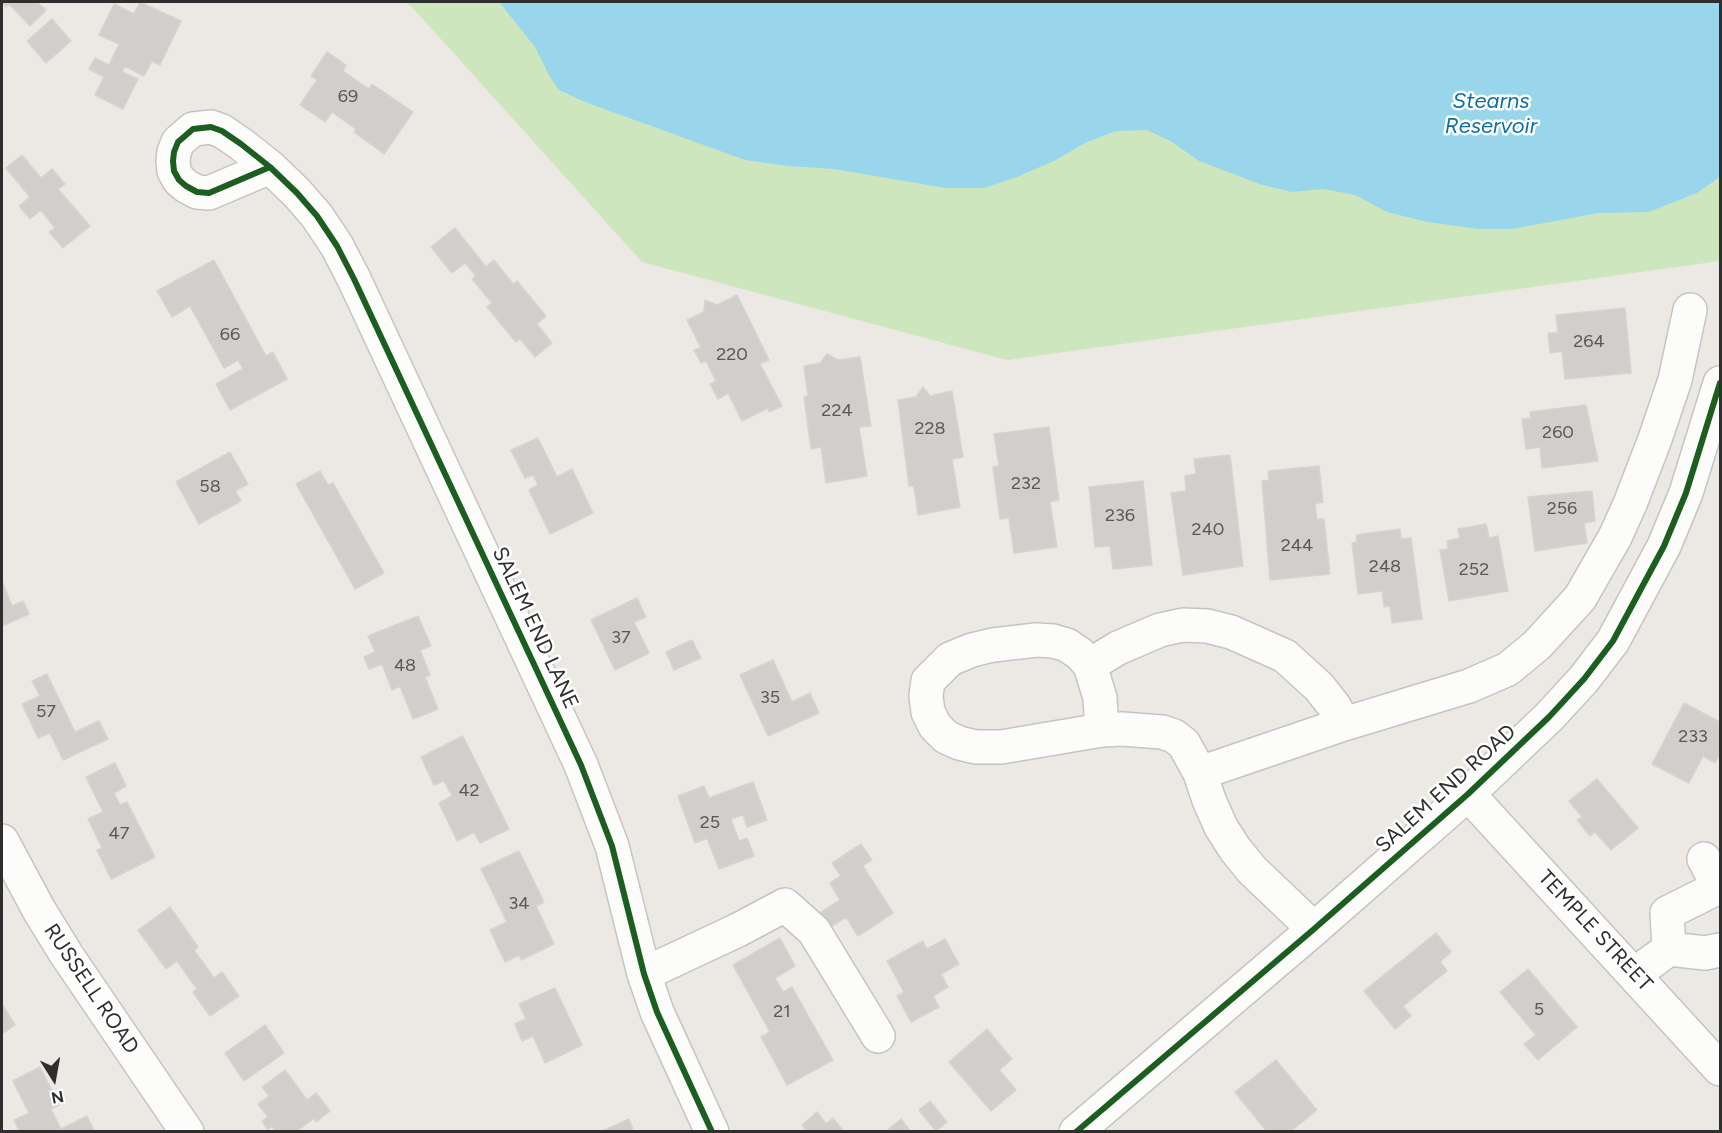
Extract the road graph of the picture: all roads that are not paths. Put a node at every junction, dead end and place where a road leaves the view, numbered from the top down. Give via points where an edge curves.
1 (270, 167) dead end
2 (1690, 310) dead end
3 (1720, 383) edge
4 (1090, 665) junction
5 (1344, 724) junction
6 (1102, 730) junction
7 (1200, 773) junction
8 (1468, 794) junction
9 (2, 841) edge
10 (1704, 860) dead end
11 (1314, 929) junction
12 (1669, 949) junction
13 (1720, 950) edge
14 (644, 974) junction
15 (1635, 974) junction
16 (878, 1036) dead end
17 (1720, 1069) edge
18 (187, 1131) edge
19 (712, 1131) edge
20 (1076, 1131) edge

1 - 14 street, SALEM END LANE via 317,216 354,279 581,765 612,846
2 - 5 street via 1675,380 1630,504 1598,568 1556,626 1524,657 1489,678
3 - 8 street, SALEM END ROAD via 1686,493 1664,546 1613,641 1549,717
4 - 5 street via 1160,630 1183,625 1215,628 1285,656 1319,687
4 - 6 street via 1100,698
4 - 6 street via 1067,645 1053,641 1016,642 972,650 950,659 928,681 928,712 946,737 976,747 1024,744
5 - 7 street
6 - 7 street via 1143,730 1174,736 1184,744
7 - 11 street via 1221,827 1235,849
8 - 11 street, SALEM END ROAD
8 - 15 street, TEMPLE STREET
9 - 18 street, RUSSELL ROAD via 66,954
10 - 12 street via 1719,887 1667,913
11 - 20 street, SALEM END ROAD
12 - 13 street via 1705,953
12 - 15 street
14 - 16 street via 785,905 814,931
14 - 19 street, SALEM END LANE via 679,1063
15 - 17 street, TEMPLE STREET

